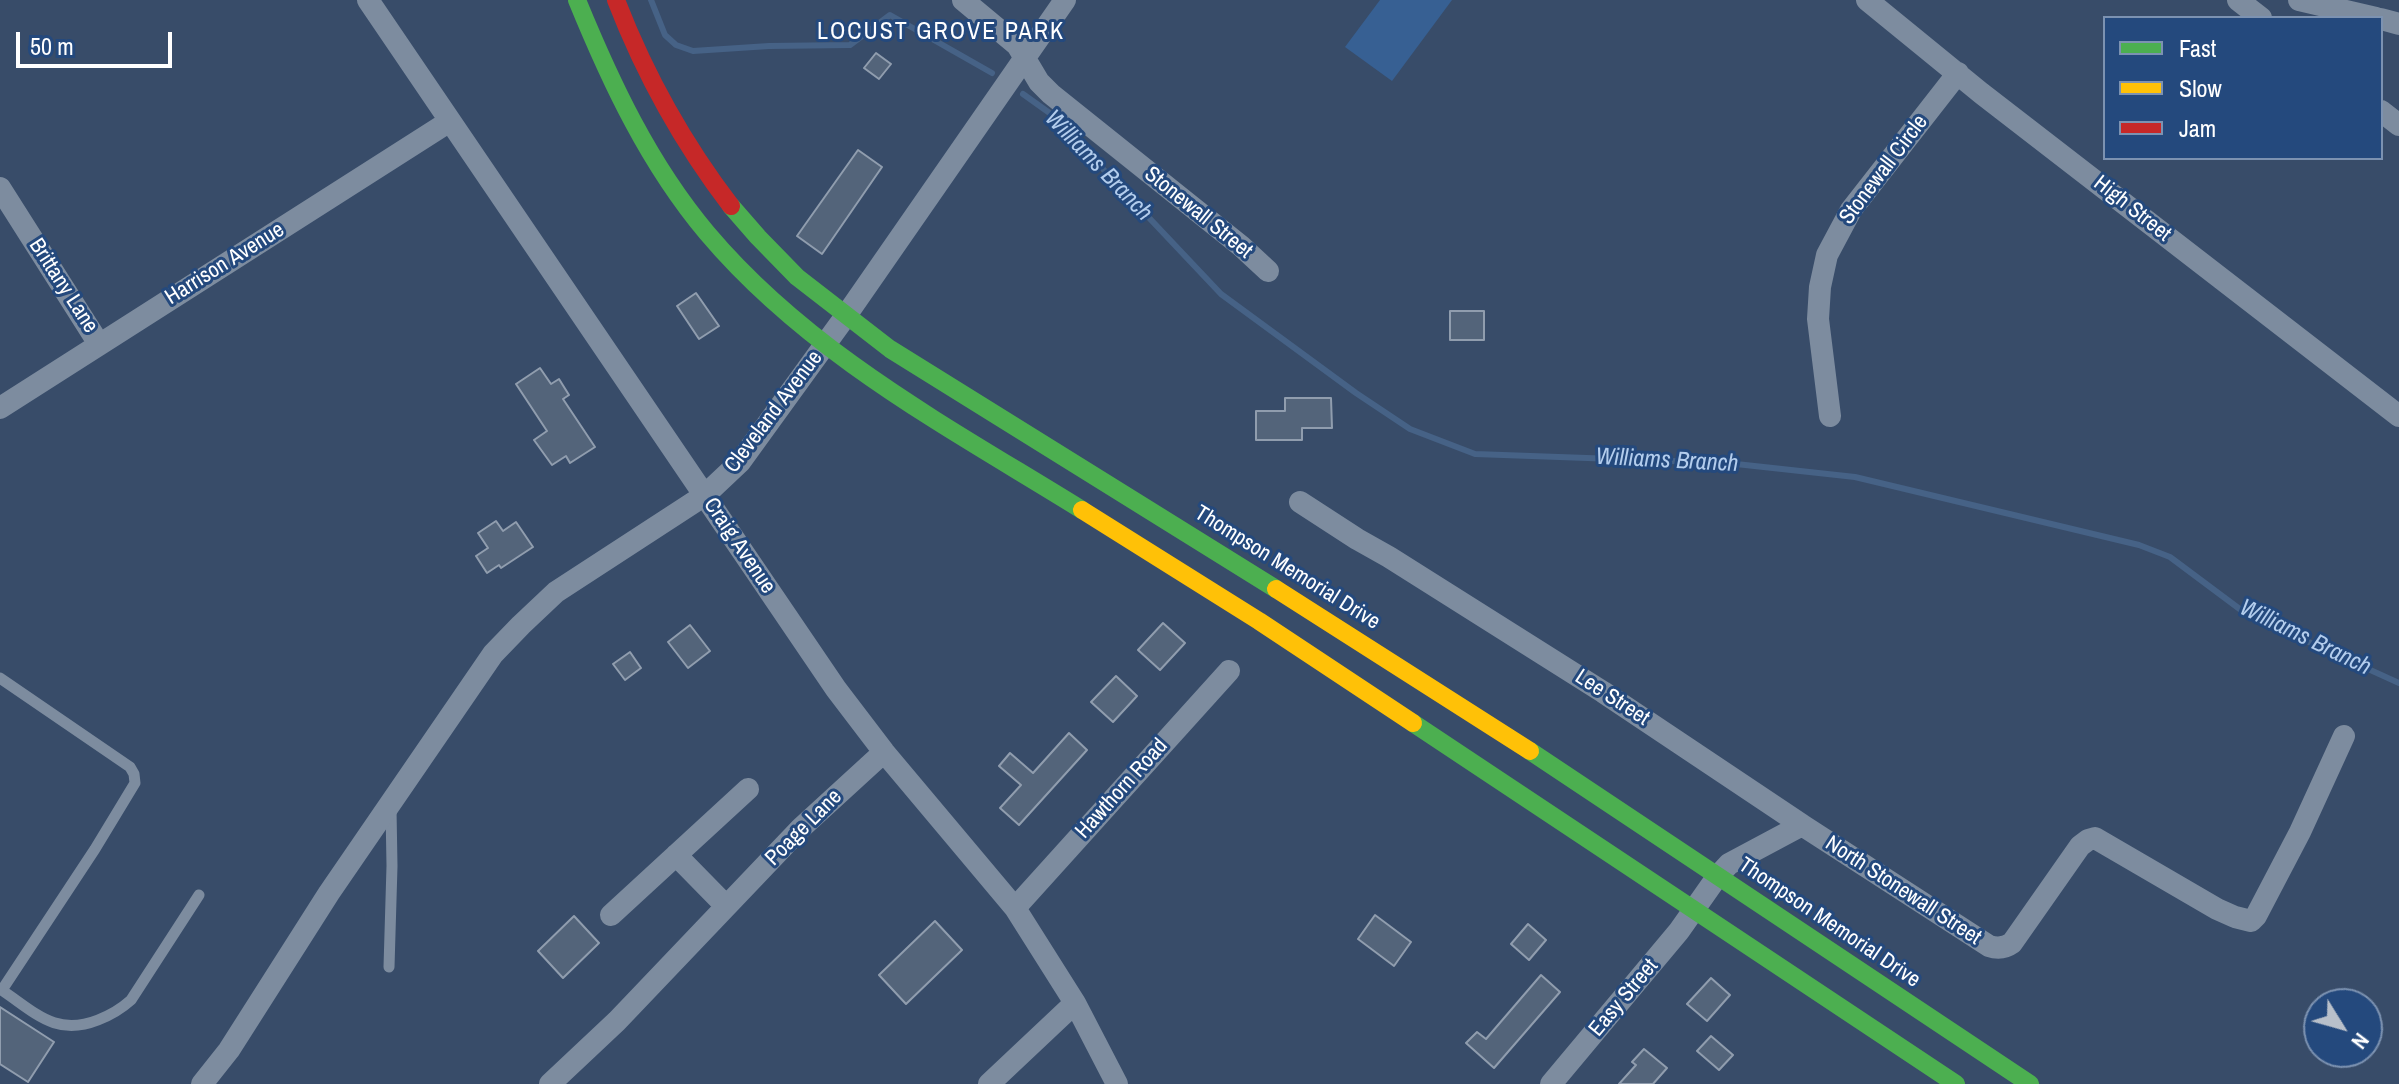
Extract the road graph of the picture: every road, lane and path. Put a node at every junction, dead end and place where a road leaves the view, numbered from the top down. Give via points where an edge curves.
1 (368, 0) edge
2 (577, 0) edge
3 (616, 0) edge
4 (963, 0) edge
5 (1065, 0) edge
6 (1867, 0) edge
7 (2238, 0) edge
8 (2299, 0) edge
9 (2258, 16) edge
10 (2366, 16) edge
11 (1026, 57) junction
12 (1958, 73) junction
13 (2383, 113) edge
14 (450, 121) junction
15 (2399, 125) edge
16 (0, 188) edge
17 (1268, 271) dead end
18 (845, 317) junction
19 (99, 344) junction
20 (824, 346) junction
21 (0, 408) edge
22 (1830, 416) dead end
23 (2399, 416) edge
24 (705, 495) junction
25 (1300, 502) dead end
26 (1229, 671) dead end
27 (0, 678) edge
28 (2344, 736) dead end
29 (884, 752) junction
30 (748, 789) dead end
31 (391, 801) junction
32 (1802, 825) junction
33 (676, 855) junction
34 (1717, 877) junction
35 (199, 895) dead end
36 (726, 906) junction
37 (1015, 908) junction
38 (1694, 910) junction
39 (611, 915) dead end
40 (389, 967) dead end
41 (1, 990) edge
42 (1075, 1003) junction
43 (202, 1084) edge
44 (550, 1084) edge
45 (989, 1084) edge
46 (1117, 1084) edge
47 (1551, 1084) edge
48 (1956, 1084) edge
49 (2030, 1084) edge

1 - 14 street, Craig Avenue
2 - 20 main road via 625,111 696,219 779,308
3 - 18 main road, Thompson Memorial Drive via 648,77 710,178 786,266
4 - 11 street, Stonewall Street
5 - 11 street, Cleveland Avenue
6 - 12 street, High Street
7 - 9 street
8 - 10 street
11 - 17 street, Stonewall Street via 1051,94
11 - 18 street, Cleveland Avenue
12 - 22 street, Stonewall Circle via 1851,210 1827,255 1818,319
12 - 23 street, High Street
13 - 15 street
14 - 19 street, Harrison Avenue
14 - 24 street, Craig Avenue
16 - 19 street, Brittany Lane
18 - 20 street, Cleveland Avenue
18 - 34 main road, Thompson Memorial Drive via 1510,738
19 - 21 street, Harrison Avenue
20 - 24 street, Cleveland Avenue via 740,462
20 - 38 main road via 1268,627
24 - 29 street, Craig Avenue
24 - 31 street, Cleveland Avenue via 556,592 521,625 493,654
25 - 32 street, Lee Street via 1603,692
26 - 37 street, Hawthorn Road
27 - 41 lane via 130,767 135,783
28 - 32 street, North Stonewall Street via 2251,921 2217,909 2095,838 2080,846 2012,943 1996,949
29 - 36 street, Poage Lane
29 - 37 street, Craig Avenue
30 - 33 street
31 - 40 lane
31 - 43 street, Cleveland Avenue
32 - 34 street via 1729,864
33 - 36 street
33 - 39 street
34 - 38 street
34 - 49 main road, Thompson Memorial Drive
35 - 41 lane via 131,1000 107,1016 68,1027
36 - 44 street, Poage Lane
37 - 42 street, Craig Avenue
38 - 47 street, Easy Street
38 - 48 main road
42 - 45 street
42 - 46 street, Craig Avenue

